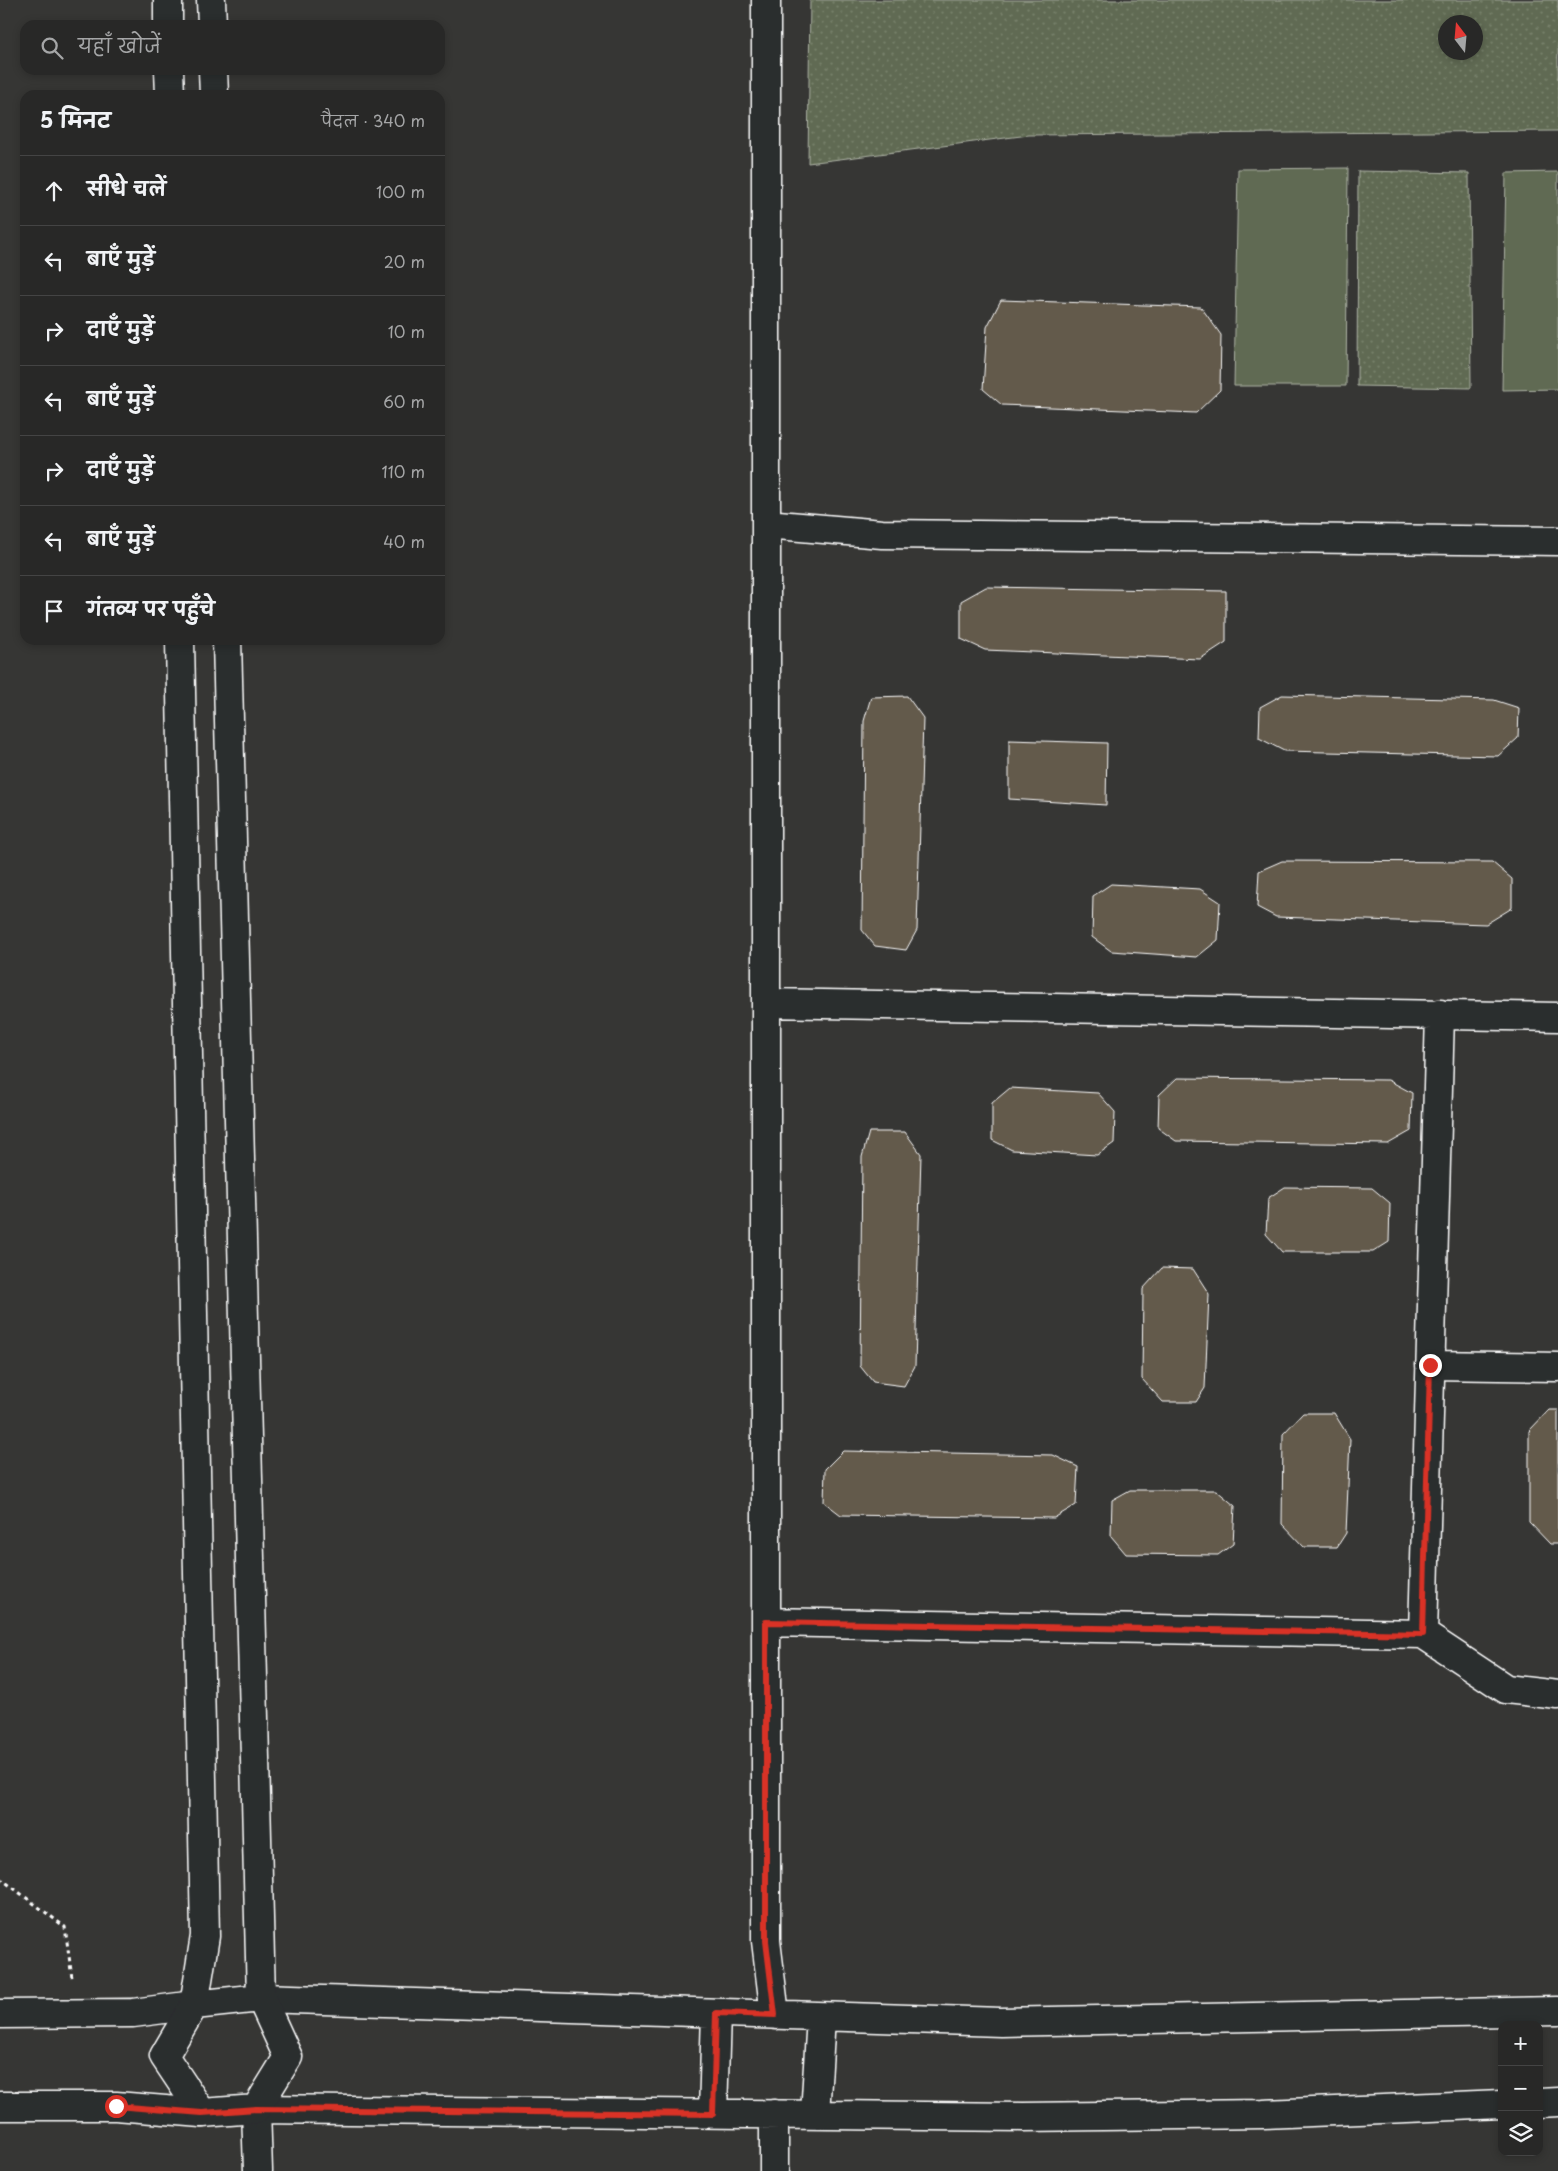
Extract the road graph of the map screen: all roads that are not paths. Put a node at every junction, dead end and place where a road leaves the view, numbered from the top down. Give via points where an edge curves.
1 (168, 0) edge
2 (211, 0) edge
3 (766, 0) edge
4 (168, 20) edge
5 (212, 20) edge
6 (169, 75) edge
7 (213, 75) edge
8 (170, 90) edge
9 (214, 90) edge
10 (766, 524) junction
11 (1558, 541) edge
12 (180, 645) edge
13 (227, 645) edge
14 (766, 1002) junction
15 (1440, 1014) junction
16 (1558, 1017) edge
17 (1430, 1365) junction
18 (1558, 1367) edge
19 (766, 1622) junction
20 (1423, 1634) junction
21 (1558, 1695) edge
22 (261, 1998) junction
23 (194, 2005) junction
24 (1558, 2011) edge
25 (716, 2013) junction
26 (0, 2014) edge
27 (775, 2015) junction
28 (821, 2017) junction
29 (1558, 2102) edge
30 (1543, 2103) edge
31 (1498, 2104) edge
32 (0, 2106) edge
33 (256, 2109) junction
34 (202, 2113) junction
35 (713, 2114) junction
36 (774, 2114) junction
37 (815, 2114) junction
38 (258, 2171) edge
39 (774, 2171) edge

1 - 4 street
2 - 5 street
3 - 10 street
6 - 8 street
7 - 9 street
10 - 11 street via 882,534
10 - 14 street
12 - 23 street via 205,1936
13 - 22 street
14 - 15 street
14 - 19 street
15 - 16 street
15 - 17 street
17 - 18 street
17 - 20 street
19 - 20 street
19 - 27 street via 766,1941
20 - 21 street via 1506,1689
22 - 23 street
22 - 25 street
22 - 33 street via 288,2057
23 - 26 street via 133,2013
23 - 34 street via 164,2056
24 - 28 street via 1001,2022
25 - 27 street
25 - 35 street
27 - 28 street
28 - 37 street
29 - 30 street
31 - 37 street via 1263,2114
32 - 34 street via 116,2106
33 - 34 street
33 - 35 street
33 - 38 street
35 - 36 street
36 - 37 street
36 - 39 street

